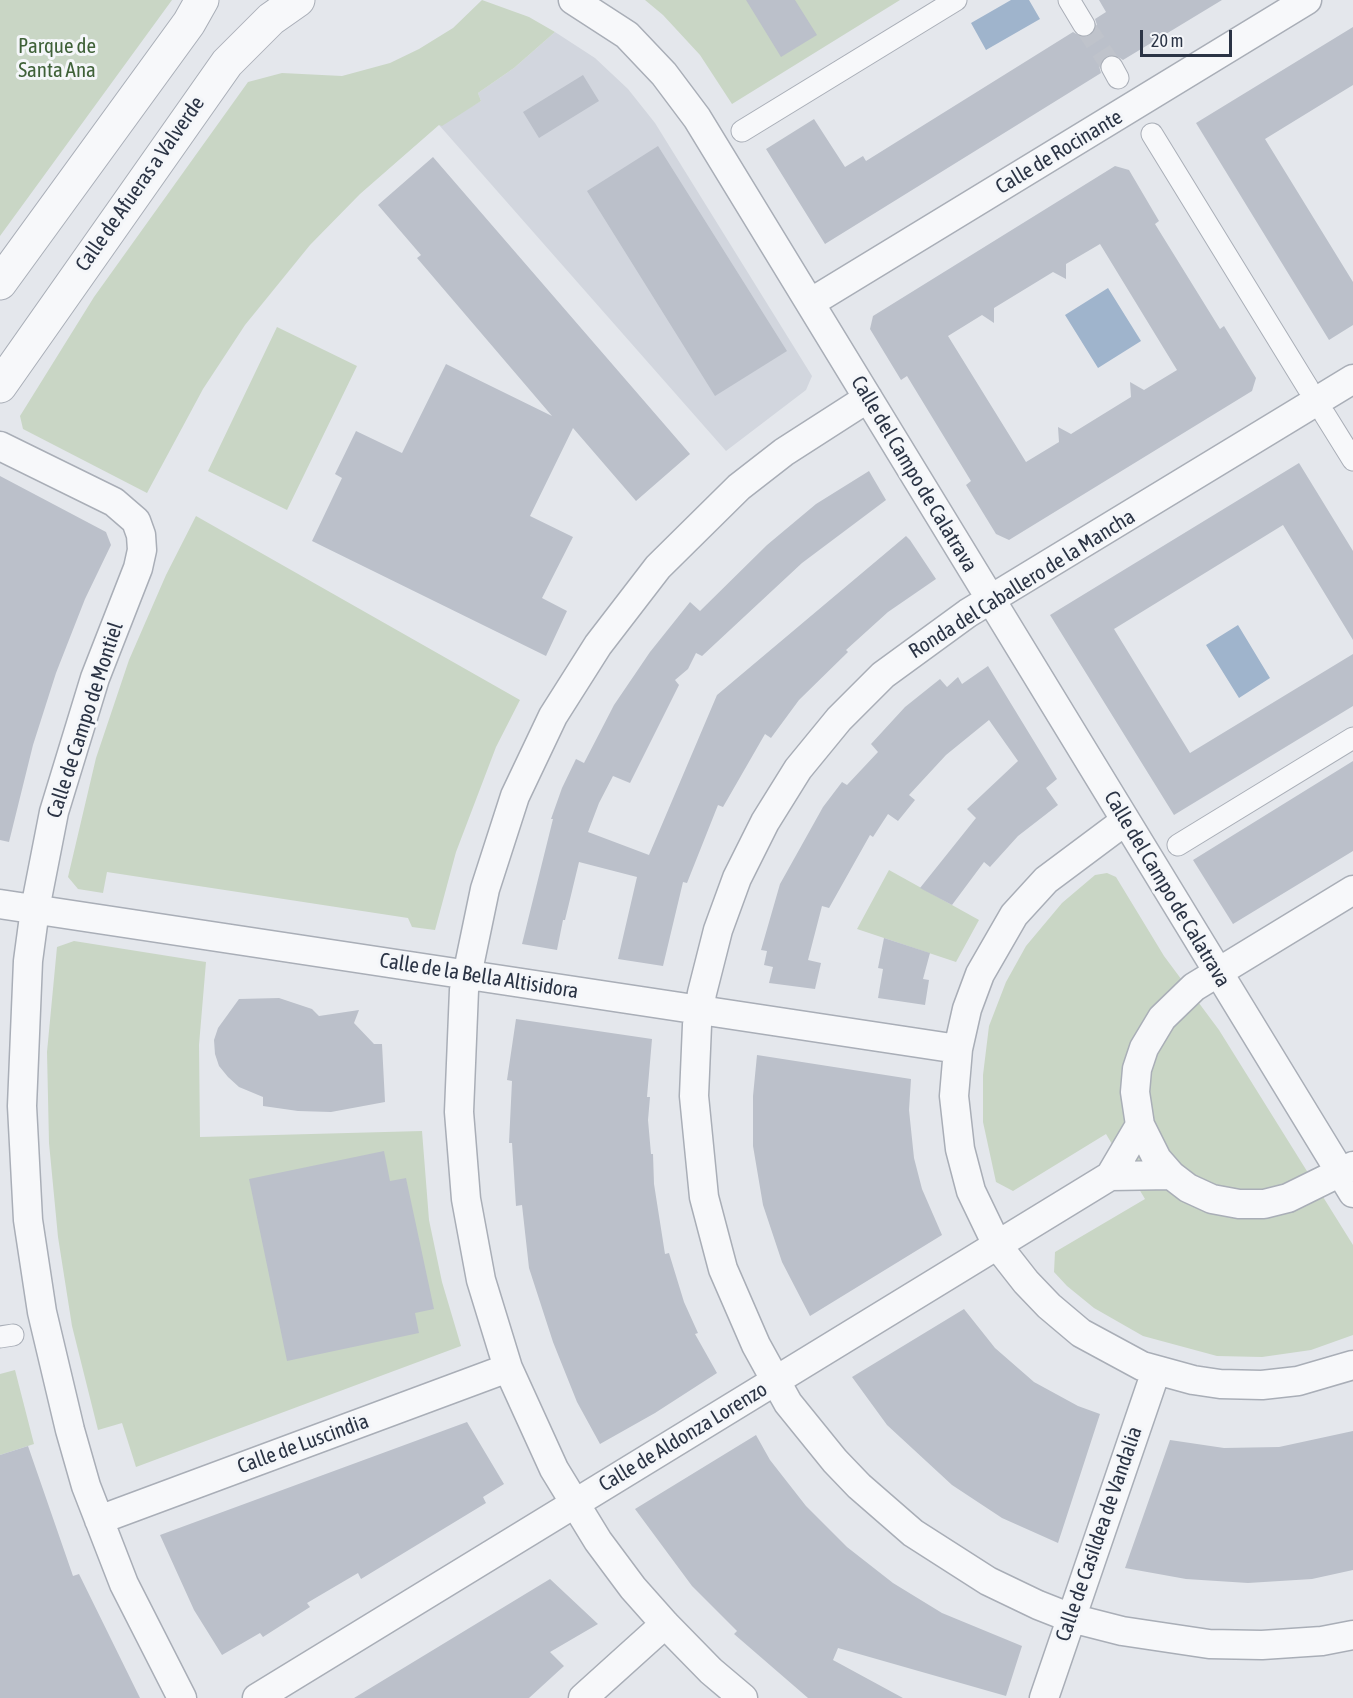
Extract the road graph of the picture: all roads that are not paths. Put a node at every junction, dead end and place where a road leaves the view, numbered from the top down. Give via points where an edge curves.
1 (202, 0) edge
2 (298, 0) edge
3 (573, 0) edge
4 (956, 0) edge
5 (1069, 0) edge
6 (1307, 0) edge
7 (1084, 25) tunnel mouth
8 (742, 131) dead end
9 (1152, 134) dead end
10 (0, 283) edge
11 (810, 303) junction
12 (1353, 379) edge
13 (0, 386) edge
14 (1308, 388) dead end
15 (868, 398) junction
16 (1325, 415) dead end
17 (0, 446) edge
18 (1353, 460) edge
19 (991, 600) junction
20 (1353, 738) edge
21 (1125, 820) junction
22 (1178, 845) dead end
23 (1353, 890) edge
24 (0, 904) edge
25 (35, 909) junction
26 (1218, 972) junction
27 (466, 974) junction
28 (699, 1009) junction
29 (958, 1049) junction
30 (1140, 1125) junction
31 (1170, 1175) junction
32 (1110, 1176) junction
33 (1349, 1177) edge
34 (997, 1245) junction
35 (1353, 1365) edge
36 (508, 1368) junction
37 (1155, 1371) junction
38 (774, 1381) junction
39 (574, 1503) junction
40 (99, 1520) junction
41 (1071, 1618) junction
42 (664, 1624) junction
43 (1353, 1635) edge
44 (182, 1698) edge
45 (257, 1698) edge
46 (583, 1698) edge
47 (743, 1698) edge
48 (1044, 1698) edge

1 - 10 street
2 - 13 street, Calle de Afueras a Valverde via 271,19 227,63
3 - 11 street, Calle del Campo de Calatrava via 627,35 664,74 708,135
4 - 8 street
5 - 7 street
6 - 11 street, Calle de Rocinante
9 - 14 street
11 - 15 street, Calle del Campo de Calatrava
12 - 19 street, Ronda del Caballero de la Mancha
15 - 19 street, Calle del Campo de Calatrava
15 - 27 street via 784,452 739,487 658,567 598,645 554,716 515,796 485,889
16 - 18 street
17 - 25 street, Calle de Campo de Montiel via 114,502 136,521 141,535 138,568 70,753
19 - 21 street, Calle del Campo de Calatrava
19 - 28 street, Ronda del Caballero de la Mancha via 883,675 839,718 798,769 737,878 718,930
20 - 22 street
21 - 26 street, Calle del Campo de Calatrava
21 - 29 street via 1046,880 1014,915 980,974
23 - 26 street
24 - 25 street, Calle de la Bella Altisidora
25 - 27 street, Calle de la Bella Altisidora
25 - 40 street, Calle de Campo de Montiel via 23,1047 28,1220 54,1369
26 - 30 street via 1194,987 1162,1018 1144,1048 1135,1092
26 - 33 street, Calle del Campo de Calatrava
27 - 28 street, Calle de la Bella Altisidora
27 - 36 street via 459,1062 461,1157 481,1280
28 - 29 street, Calle de la Bella Altisidora
28 - 38 street, Ronda del Caballero de la Mancha via 694,1096 704,1197 723,1269
29 - 34 street via 954,1096 960,1149 971,1191
30 - 31 street via 1147,1144
30 - 32 street, Calle de Aldonza Lorenzo
31 - 32 street
31 - 33 street via 1212,1199 1239,1204 1264,1204
32 - 34 street, Calle de Aldonza Lorenzo
34 - 37 street via 1034,1290 1081,1333
34 - 38 street, Calle de Aldonza Lorenzo
35 - 37 street via 1298,1381 1262,1384 1220,1384
36 - 39 street
36 - 40 street, Calle de Luscindia
37 - 41 street, Calle de Casildea de Vandalia
38 - 39 street, Calle de Aldonza Lorenzo
38 - 41 street, Ronda del Caballero de la Mancha via 835,1461 913,1533 988,1581
39 - 42 street via 633,1588
39 - 45 street, Calle de Aldonza Lorenzo
40 - 44 street, Calle de Campo de Montiel via 124,1584
41 - 43 street, Ronda del Caballero de la Mancha via 1122,1631 1209,1644 1262,1646
41 - 48 street, Calle de Casildea de Vandalia
42 - 46 street
42 - 47 street

